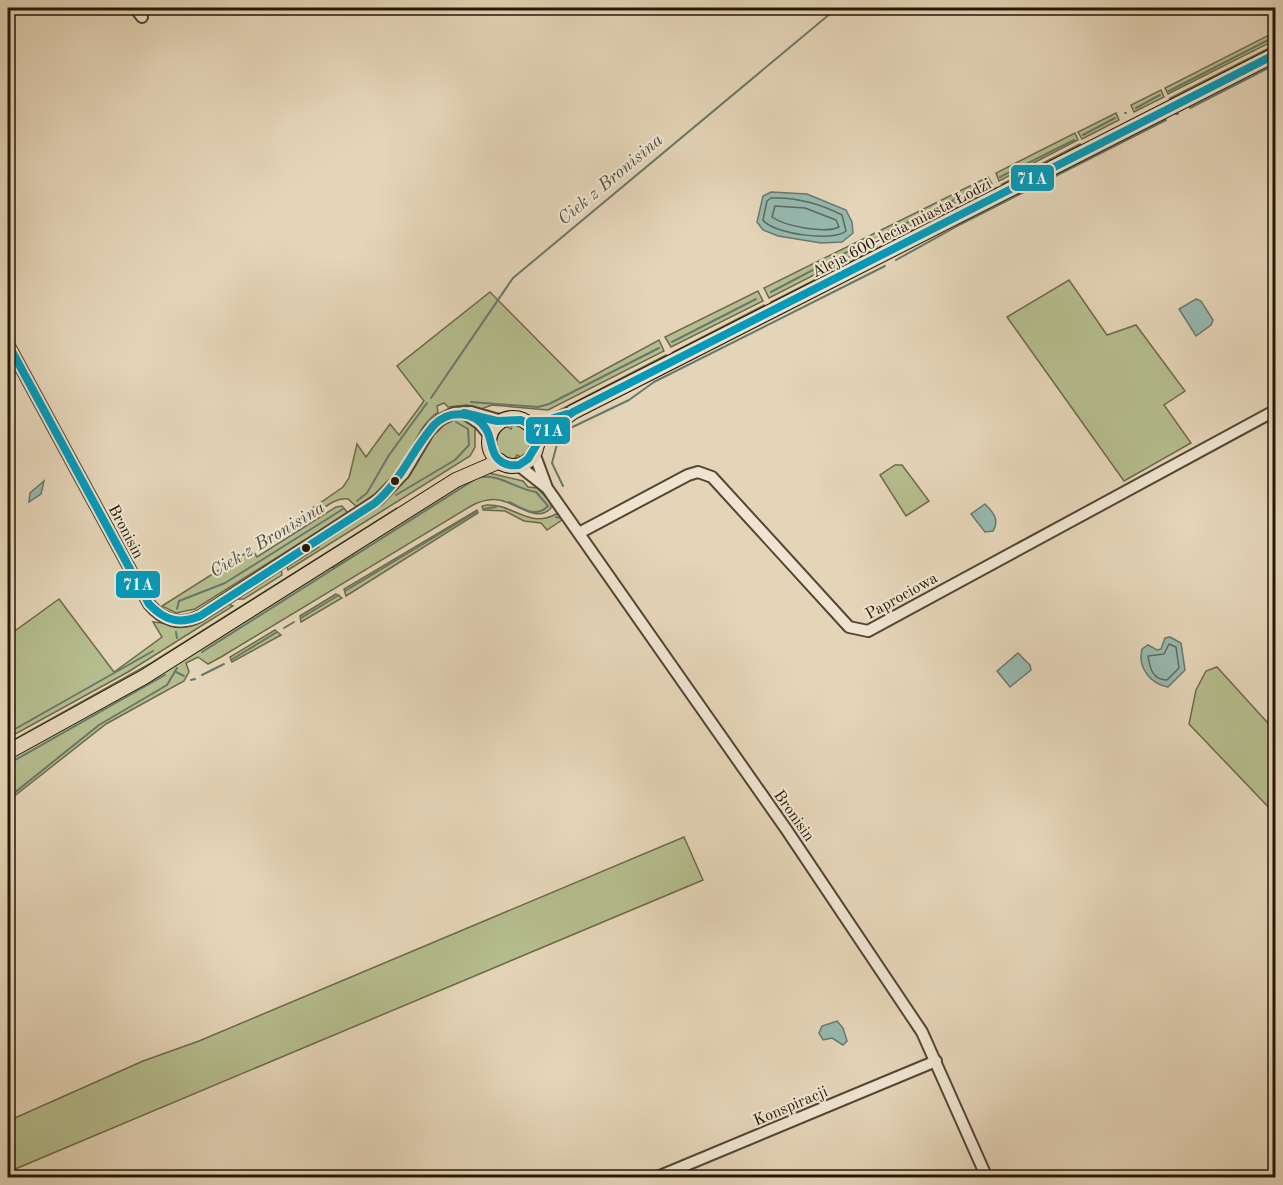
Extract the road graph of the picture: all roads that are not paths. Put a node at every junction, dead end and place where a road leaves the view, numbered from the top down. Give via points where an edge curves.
1 (135, 8) edge
2 (142, 17) dead end
3 (1275, 54) edge
4 (8, 344) edge
5 (1275, 410) edge
6 (573, 412) junction
7 (464, 413) junction
8 (502, 421) junction
9 (530, 425) junction
10 (490, 441) junction
11 (536, 448) junction
12 (500, 461) junction
13 (518, 465) junction
14 (456, 480) junction
15 (547, 488) junction
16 (579, 533) junction
17 (8, 752) edge
18 (936, 1061) junction
19 (655, 1178) edge
20 (987, 1178) edge

1 - 2 street
3 - 6 main road, Aleja 600-lecia miasta Łodzi
4 - 7 street, Bronisin via 149,604 159,615 176,621 200,616 373,504 404,473 436,422 450,414
5 - 16 street, Paprociowa via 868,631 849,627 712,477 698,472
6 - 9 main road, Aleja 600-lecia miasta Łodzi
6 - 11 main road, Aleja 600-lecia miasta Łodzi via 541,437
7 - 8 street, Bronisin
7 - 10 street via 480,424
8 - 9 main road via 519,419
8 - 10 main road
9 - 11 main road
10 - 12 main road
10 - 14 main road
11 - 13 main road via 528,460
11 - 15 street, Bronisin via 535,462
12 - 13 main road
12 - 14 main road
13 - 15 street, Bronisin
14 - 17 main road via 144,677
15 - 16 street, Bronisin
16 - 18 street, Bronisin via 786,829 922,1032
18 - 19 street, Konspiracji
18 - 20 street, Bronisin

